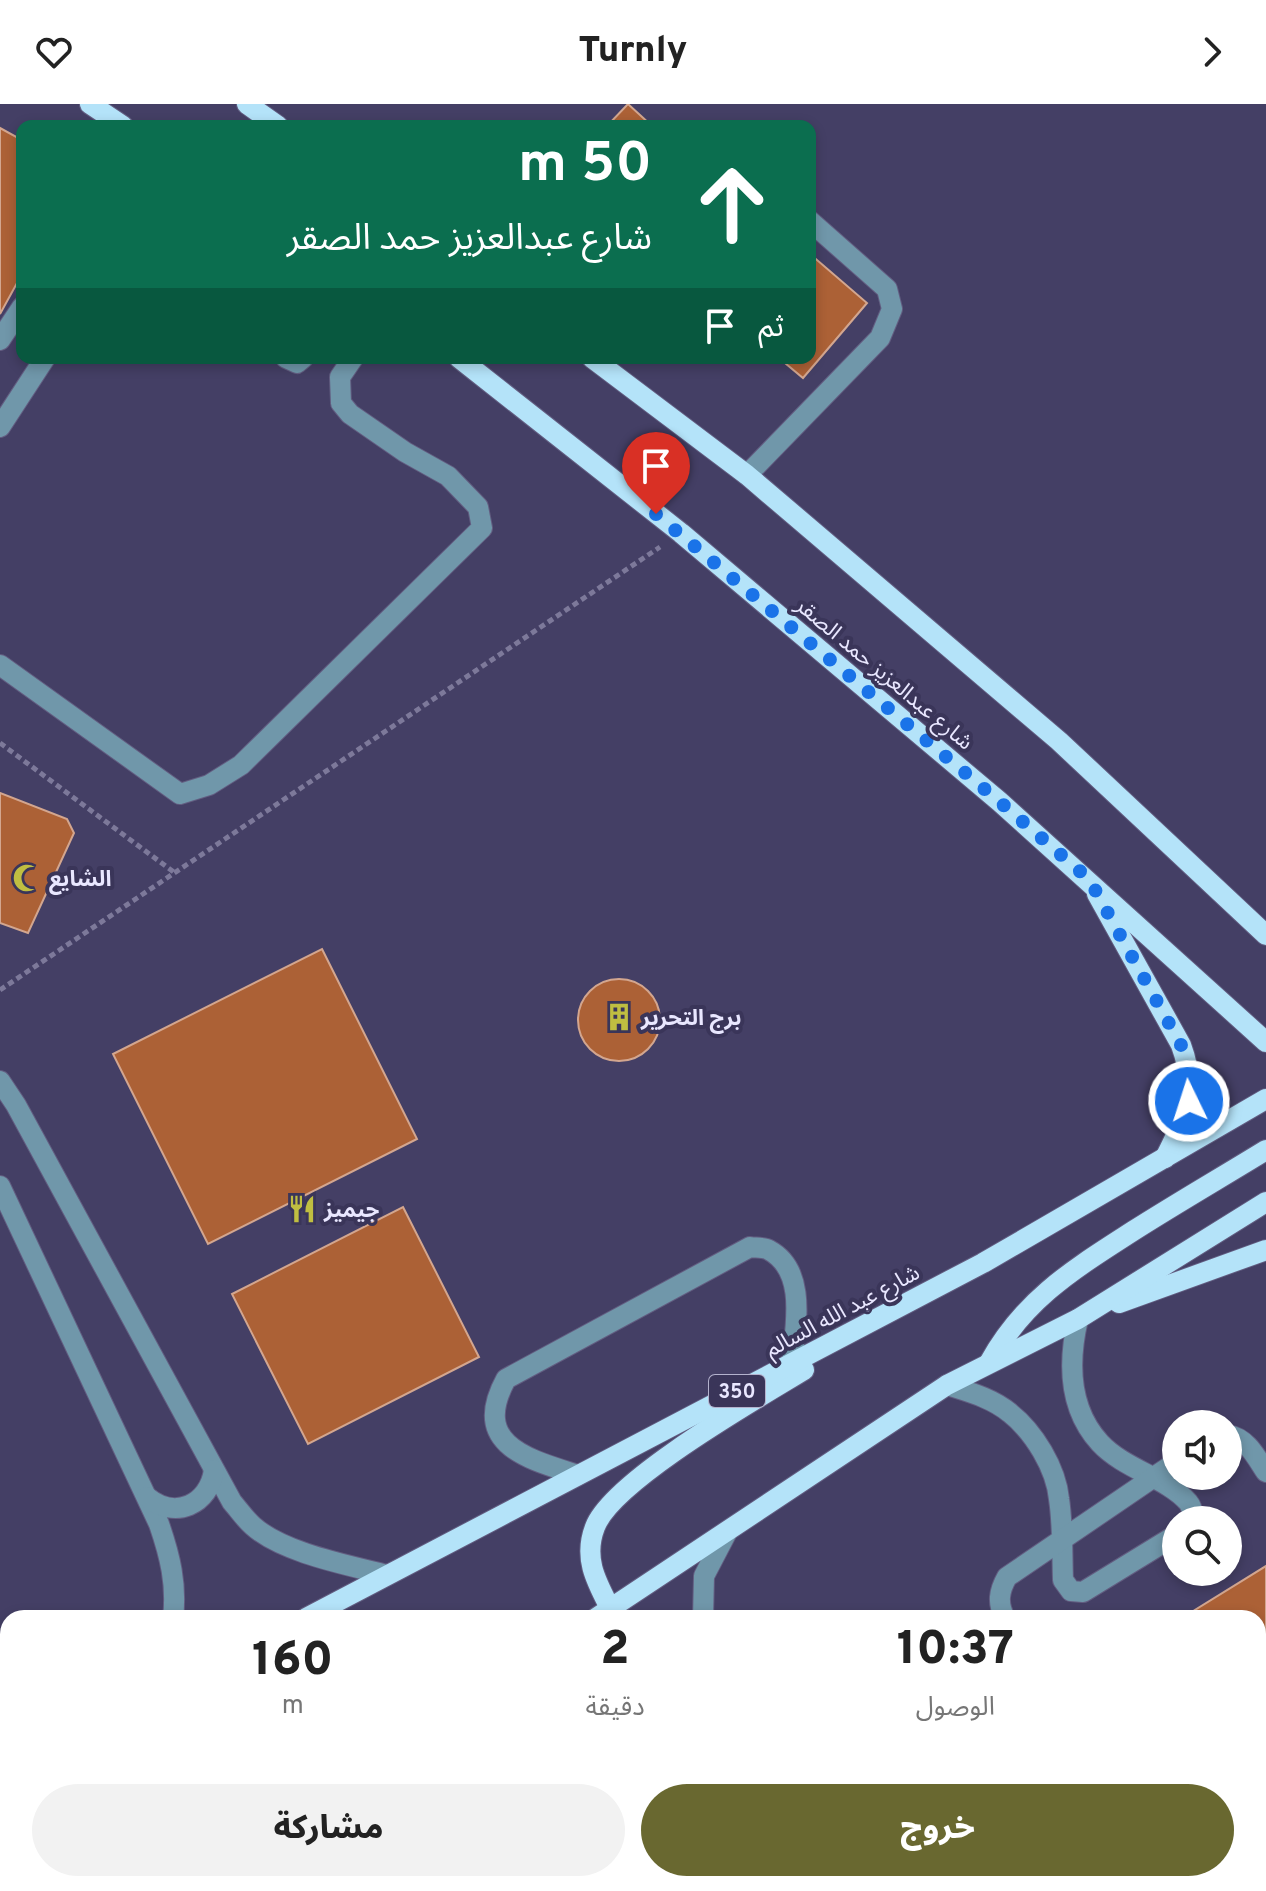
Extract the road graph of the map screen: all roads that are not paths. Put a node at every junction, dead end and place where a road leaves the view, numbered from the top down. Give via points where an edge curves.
1 (90, 104) edge
2 (247, 104) edge
3 (114, 120) edge
4 (270, 120) edge
5 (816, 226) edge
6 (16, 316) edge
7 (0, 340) edge
8 (41, 364) edge
9 (349, 364) edge
10 (467, 364) edge
11 (600, 364) edge
12 (0, 427) edge
13 (747, 475) junction
14 (0, 665) edge
15 (1089, 879) junction
16 (1236, 906) junction
17 (1266, 923) edge
18 (1266, 935) edge
19 (1266, 1042) edge
20 (0, 1081) edge
21 (1266, 1099) edge
22 (1266, 1150) edge
23 (1165, 1158) junction
24 (0, 1186) edge
25 (1266, 1202) edge
26 (1266, 1250) edge
27 (983, 1263) junction
28 (1078, 1319) junction
29 (792, 1363) junction
30 (989, 1363) junction
31 (947, 1385) junction
32 (1242, 1440) edge
33 (214, 1470) junction
34 (1162, 1472) edge
35 (1266, 1472) edge
36 (578, 1475) junction
37 (1153, 1478) junction
38 (147, 1497) junction
39 (1191, 1506) edge
40 (727, 1532) junction
41 (1061, 1538) junction
42 (1162, 1544) edge
43 (387, 1575) junction
44 (174, 1610) edge
45 (321, 1610) edge
46 (606, 1610) edge
47 (615, 1610) edge
48 (703, 1610) edge
49 (1003, 1610) edge

1 - 3 main road
2 - 4 main road
5 - 13 street via 887,289 892,309 880,338
6 - 7 street
8 - 12 street
9 - 14 street via 340,377 341,403 405,452 448,476 478,507 482,528 241,765 209,785 180,794
10 - 15 main road, شارع عبدالعزيز حمد الصقر via 681,533
11 - 13 main road
13 - 16 main road via 1059,741
15 - 19 main road, شارع عبدالعزيز حمد الصقر
15 - 23 main road via 1181,1045 1188,1067 1189,1101
16 - 17 main road
16 - 18 main road
20 - 33 street
21 - 23 main road, شارع عبد الله السالم / 350
22 - 30 main road via 1048,1288 1005,1333
23 - 27 main road, شارع عبد الله السالم / 350
24 - 38 street
25 - 28 main road
26 - 28 main road
27 - 29 main road, شارع عبد الله السالم / 350
27 - 46 main road via 741,1408 605,1507 590,1550 592,1573
28 - 30 main road
28 - 37 street via 1071,1382 1081,1414 1099,1442
29 - 36 main road, شارع عبد الله السالم / 350
29 - 36 street via 797,1299 787,1267 768,1249 750,1247 506,1379 495,1399 496,1425 510,1448
30 - 31 main road
31 - 40 main road
31 - 41 street via 981,1395 1011,1413 1034,1441 1052,1469
32 - 35 street
33 - 38 street via 207,1493 186,1507 165,1508
33 - 43 street via 254,1528 313,1556
34 - 37 street
36 - 43 main road, شارع عبد الله السالم / 350
37 - 39 street
37 - 41 street
38 - 44 street via 171,1561
40 - 47 main road
40 - 48 street via 704,1576
41 - 42 street via 1063,1580 1077,1593
41 - 49 street via 1007,1577 999,1598
43 - 45 main road, شارع عبد الله السالم / 350

